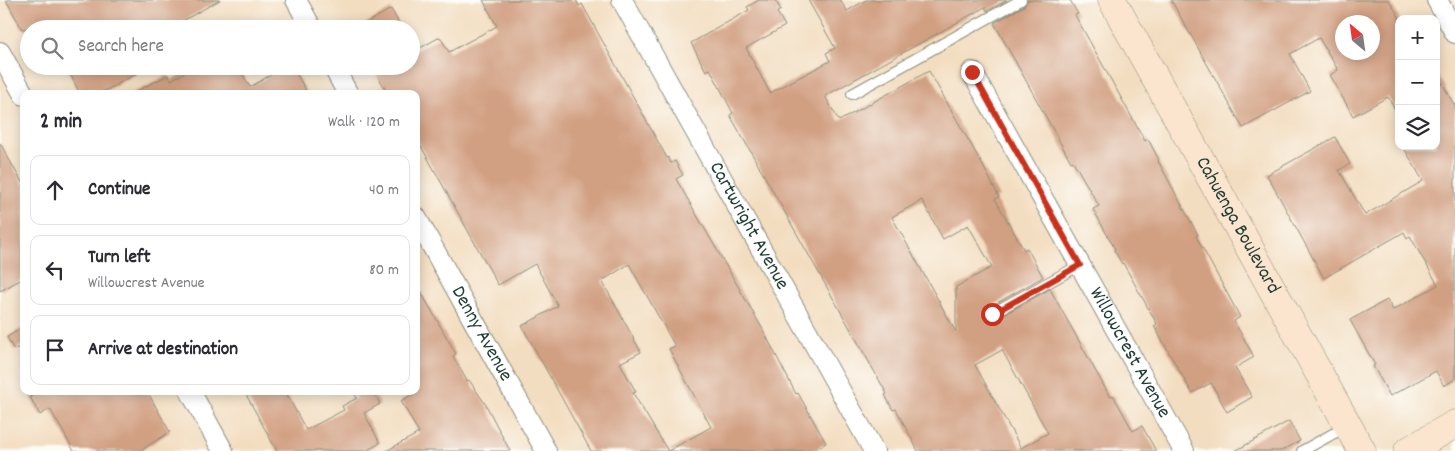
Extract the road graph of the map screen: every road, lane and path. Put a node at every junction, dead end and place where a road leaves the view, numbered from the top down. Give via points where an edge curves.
1 (296, 0) edge
2 (622, 0) edge
3 (1021, 0) edge
4 (1112, 0) edge
5 (1436, 0) edge
6 (307, 20) edge
7 (1455, 33) edge
8 (0, 52) edge
9 (972, 72) dead end
10 (337, 75) edge
11 (21, 90) edge
12 (346, 90) edge
13 (852, 94) dead end
14 (420, 224) edge
15 (1080, 265) junction
16 (992, 314) dead end
17 (192, 395) edge
18 (1455, 424) edge
19 (1348, 425) junction
20 (1424, 445) edge
21 (223, 451) edge
22 (546, 451) edge
23 (874, 451) edge
24 (1184, 451) edge
25 (1302, 451) edge
26 (1362, 451) edge

1 - 6 street
2 - 23 street, Cartwright Avenue
3 - 13 lane
4 - 19 main road, Cahuenga Boulevard
5 - 7 street
8 - 11 street
9 - 15 street, Willowcrest Avenue
10 - 12 street
14 - 22 street, Denny Avenue
15 - 16 lane
15 - 24 street, Willowcrest Avenue
17 - 21 street
18 - 20 main road
19 - 25 lane
19 - 26 main road, Cahuenga Boulevard

